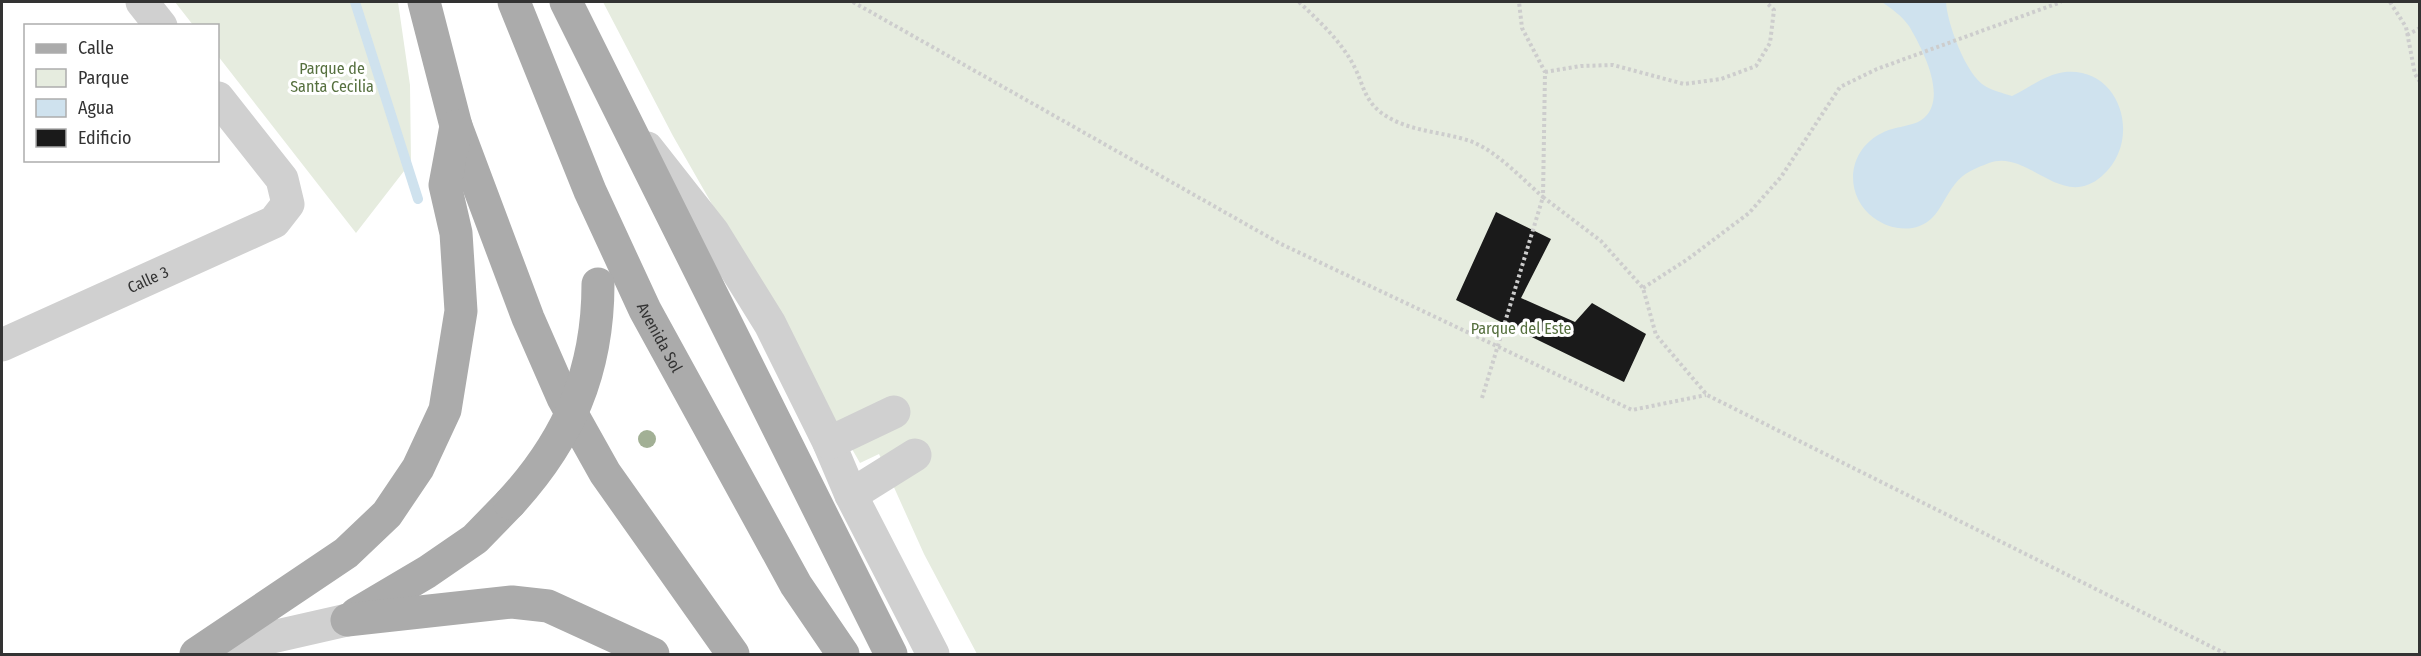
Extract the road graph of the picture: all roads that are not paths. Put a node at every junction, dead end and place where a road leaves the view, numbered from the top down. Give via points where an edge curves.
1 (142, 2) edge
2 (424, 2) edge
3 (513, 2) edge
4 (566, 2) edge
5 (159, 24) edge
6 (219, 99) edge
7 (628, 124) junction
8 (456, 126) junction
9 (590, 191) junction
10 (2, 345) edge
11 (894, 412) dead end
12 (829, 443) junction
13 (915, 455) dead end
14 (851, 495) junction
15 (347, 620) junction
16 (197, 654) edge
17 (653, 654) edge
18 (733, 654) edge
19 (843, 654) edge
20 (891, 654) edge
21 (933, 654) edge

1 - 5 street
2 - 8 main road
3 - 9 main road, Avenida Sol
4 - 7 main road
6 - 10 street, Calle 3 via 282,179 288,204 274,222
7 - 12 street via 713,232 770,324
7 - 20 main road
8 - 16 main road via 445,185 456,233 460,321 445,410 418,468 387,514 346,553
8 - 18 main road via 528,318 563,398 605,473
9 - 15 main road, bridge via 598,252 594,348 573,414 558,442 535,476 475,539
9 - 19 main road, Avenida Sol via 645,310 744,494 796,585
11 - 12 street
12 - 14 street
13 - 14 street
14 - 21 street
15 - 16 street
15 - 17 main road via 512,602 548,606

